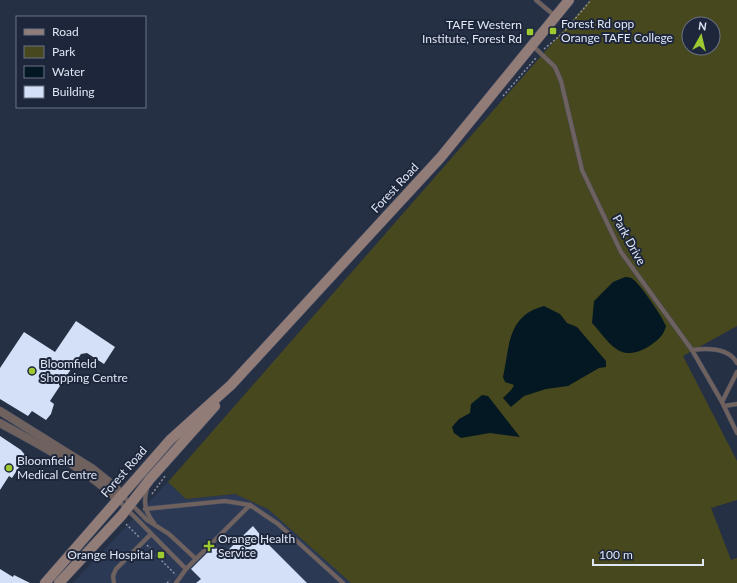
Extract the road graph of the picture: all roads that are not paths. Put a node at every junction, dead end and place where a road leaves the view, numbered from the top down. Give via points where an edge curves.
1 (536, 0) edge
2 (568, 0) edge
3 (555, 16) junction
4 (532, 45) junction
5 (692, 350) junction
6 (737, 363) edge
7 (737, 372) edge
8 (231, 385) junction
9 (723, 404) junction
10 (737, 404) edge
11 (0, 412) edge
12 (0, 423) edge
13 (737, 433) edge
14 (150, 479) junction
15 (120, 498) junction
16 (250, 505) junction
17 (129, 506) junction
18 (145, 509) junction
19 (156, 525) junction
20 (152, 534) junction
21 (196, 559) junction
22 (186, 569) junction
23 (45, 583) edge
24 (59, 583) edge
25 (114, 583) edge
26 (176, 583) edge
27 (343, 583) edge

1 - 3 lane
2 - 3 main road, Forest Road
3 - 4 main road, Forest Road
4 - 5 lane, Park Drive via 555,67 561,80 582,170 621,252
4 - 8 main road, Forest Road via 441,157
5 - 6 lane via 722,352 734,358
5 - 9 lane, Park Drive
7 - 9 lane
8 - 14 main road, Forest Road via 184,443
8 - 15 main road, Forest Road via 170,440
9 - 10 lane
9 - 13 lane, Park Drive
11 - 15 street via 93,469 114,486
12 - 15 street via 74,466
14 - 17 main road, Forest Road
14 - 18 lane via 145,495
15 - 17 lane
15 - 23 main road, Forest Road
16 - 18 lane via 225,501
16 - 21 lane
16 - 27 lane via 278,524
17 - 19 lane
17 - 20 lane
17 - 24 main road, Forest Road
18 - 19 lane
19 - 21 lane
20 - 22 lane
20 - 25 lane via 116,569
21 - 22 lane
22 - 26 lane

